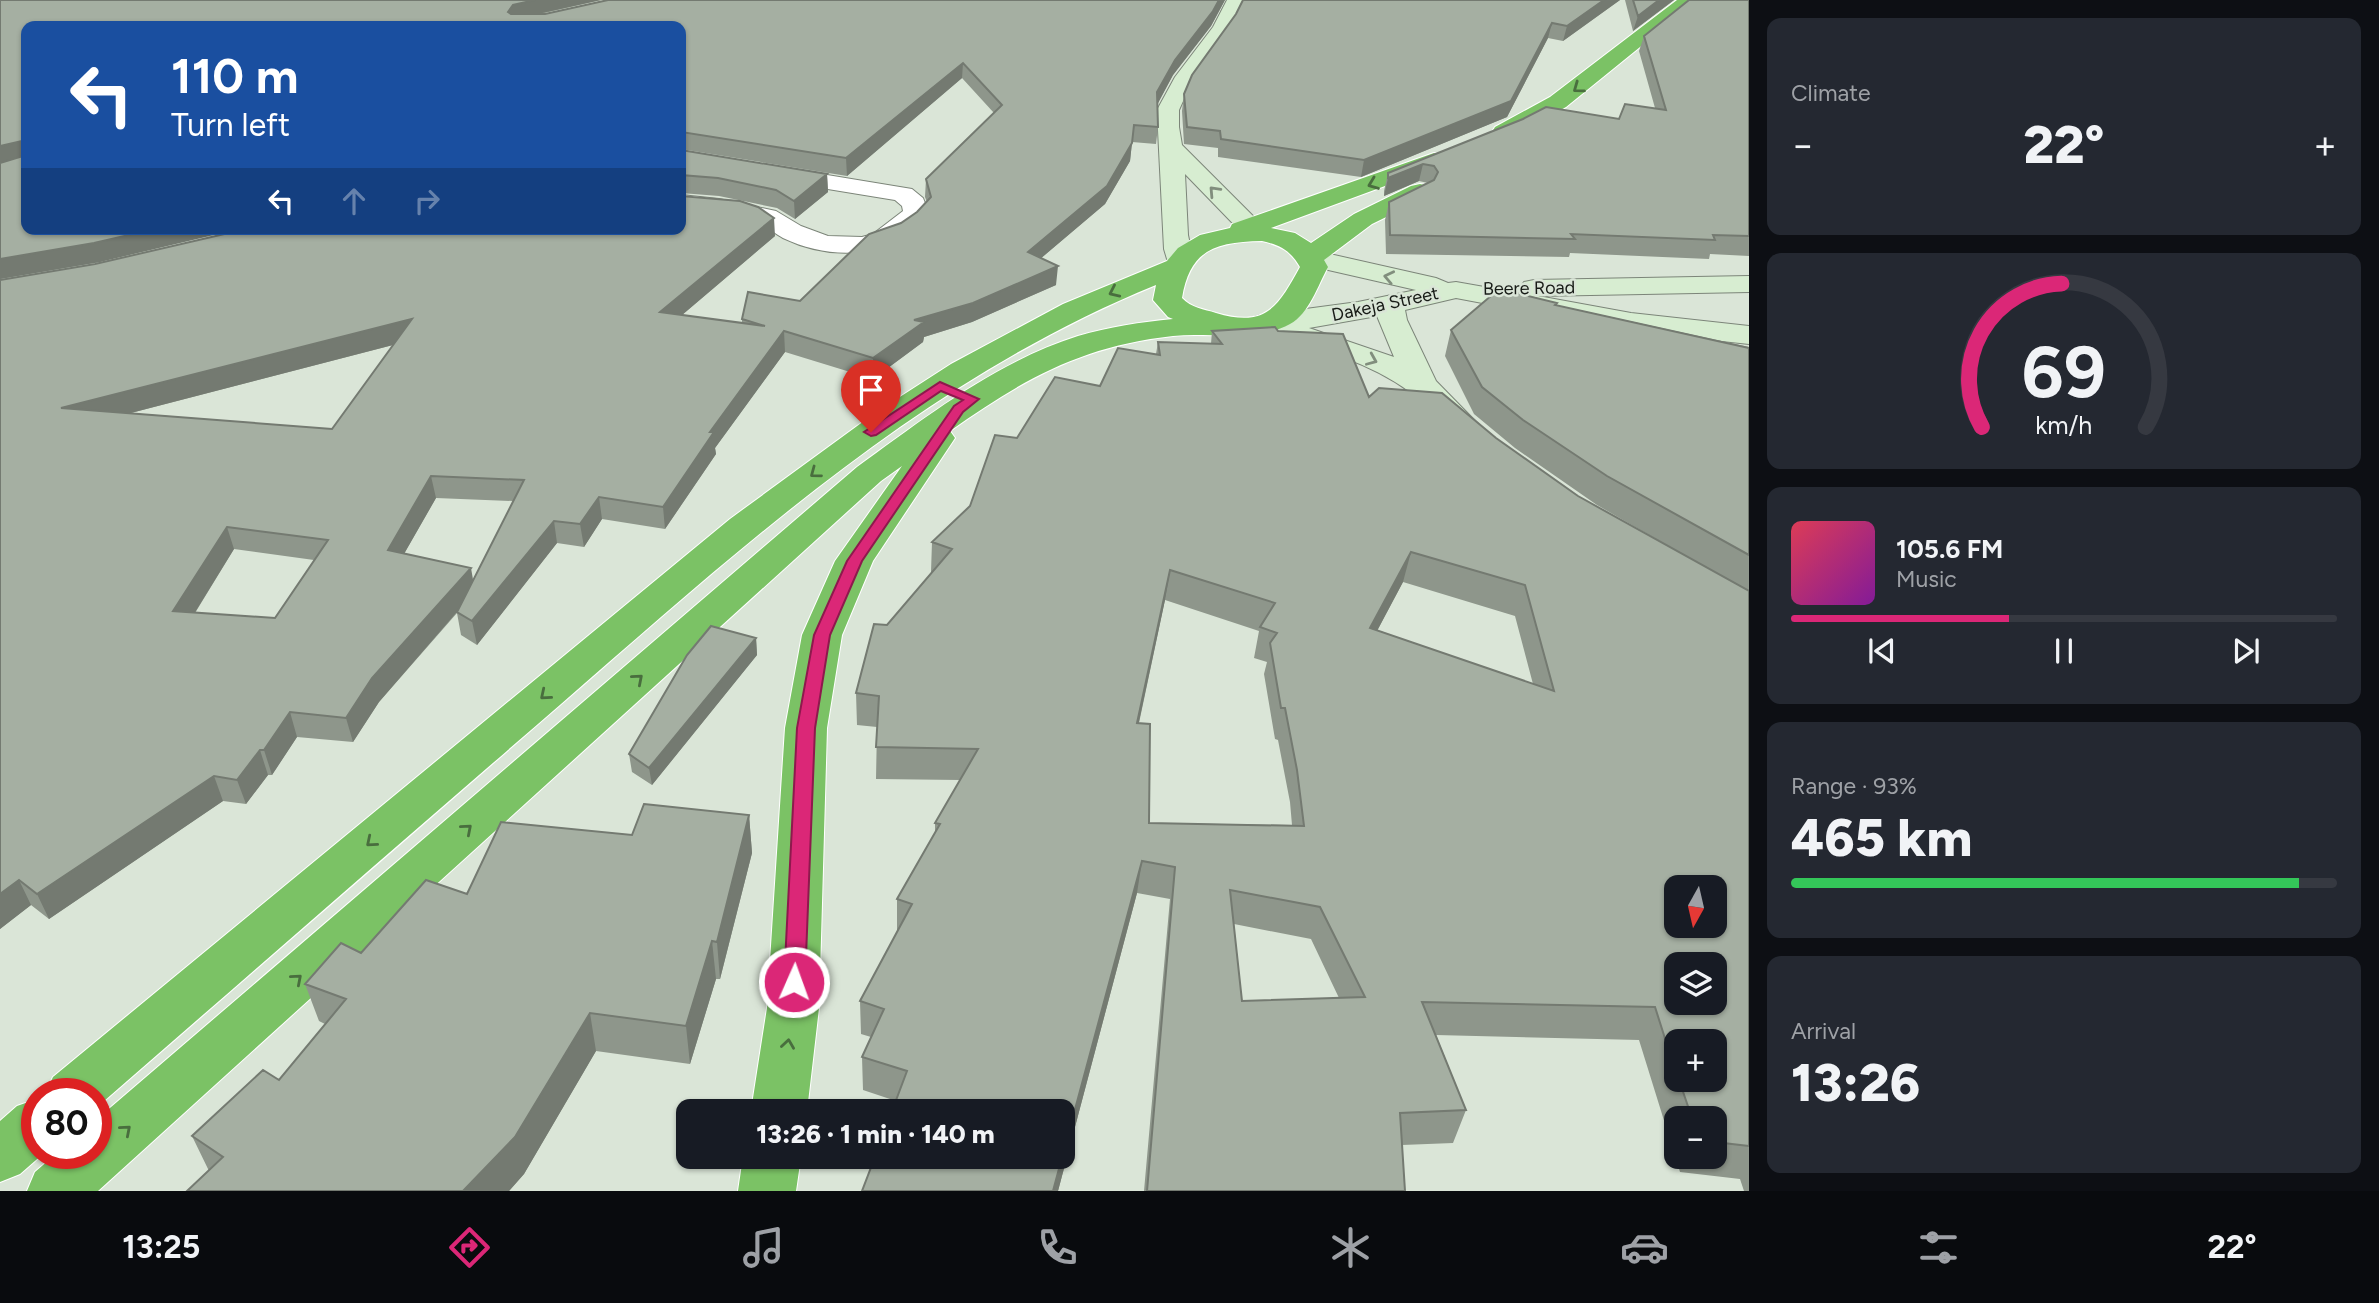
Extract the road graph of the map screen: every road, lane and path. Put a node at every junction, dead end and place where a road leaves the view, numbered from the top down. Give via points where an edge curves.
1 (1236, 0) edge
2 (1699, 4) edge
3 (1578, 115) edge
4 (1171, 147) junction
5 (1503, 153) edge
6 (686, 159) edge
7 (1445, 179) edge
8 (686, 204) edge
9 (1246, 231) junction
10 (1312, 257) junction
11 (1179, 265) junction
12 (1749, 284) edge
13 (1456, 290) junction
14 (1389, 303) junction
15 (1253, 324) junction
16 (1749, 335) edge
17 (1423, 386) junction
18 (957, 398) junction
19 (1491, 449) edge
20 (92, 1078) edge
21 (781, 1099) edge
22 (21, 1138) edge
23 (0, 1156) edge
24 (770, 1169) edge
25 (57, 1191) edge
26 (767, 1191) edge

1 - 4 main road via 1214,41 1169,105
2 -> 9 highway via 1626,68 1468,147
3 - 5 highway
9 -> 4 main road
4 - 11 main road via 1173,231
6 - 8 street via 903,194 914,203 916,213 882,240 825,244 792,232 767,216
7 - 10 highway via 1378,210 1327,241
9 - 10 highway via 1282,238
9 - 11 highway via 1200,242
13 -> 10 main road, Beere Road
10 - 15 highway via 1314,267 1281,318
11 - 15 highway via 1167,284 1167,300 1178,311
11 -> 18 highway via 1040,327
12 - 13 main road, Beere Road
13 - 14 main road, Dakeja Street
13 - 16 main road, Dakeja Street via 1631,323
14 - 15 main road, Dakeja Street via 1309,319
14 - 17 main road via 1392,320
15 -> 17 main road via 1340,347
15 - 18 highway via 1122,334 1077,346
17 - 19 main road
18 -> 20 highway via 848,447 743,527
21 -> 18 highway via 793,1008 806,728 822,635 854,561
25 -> 18 highway
22 - 23 highway
24 - 26 highway

